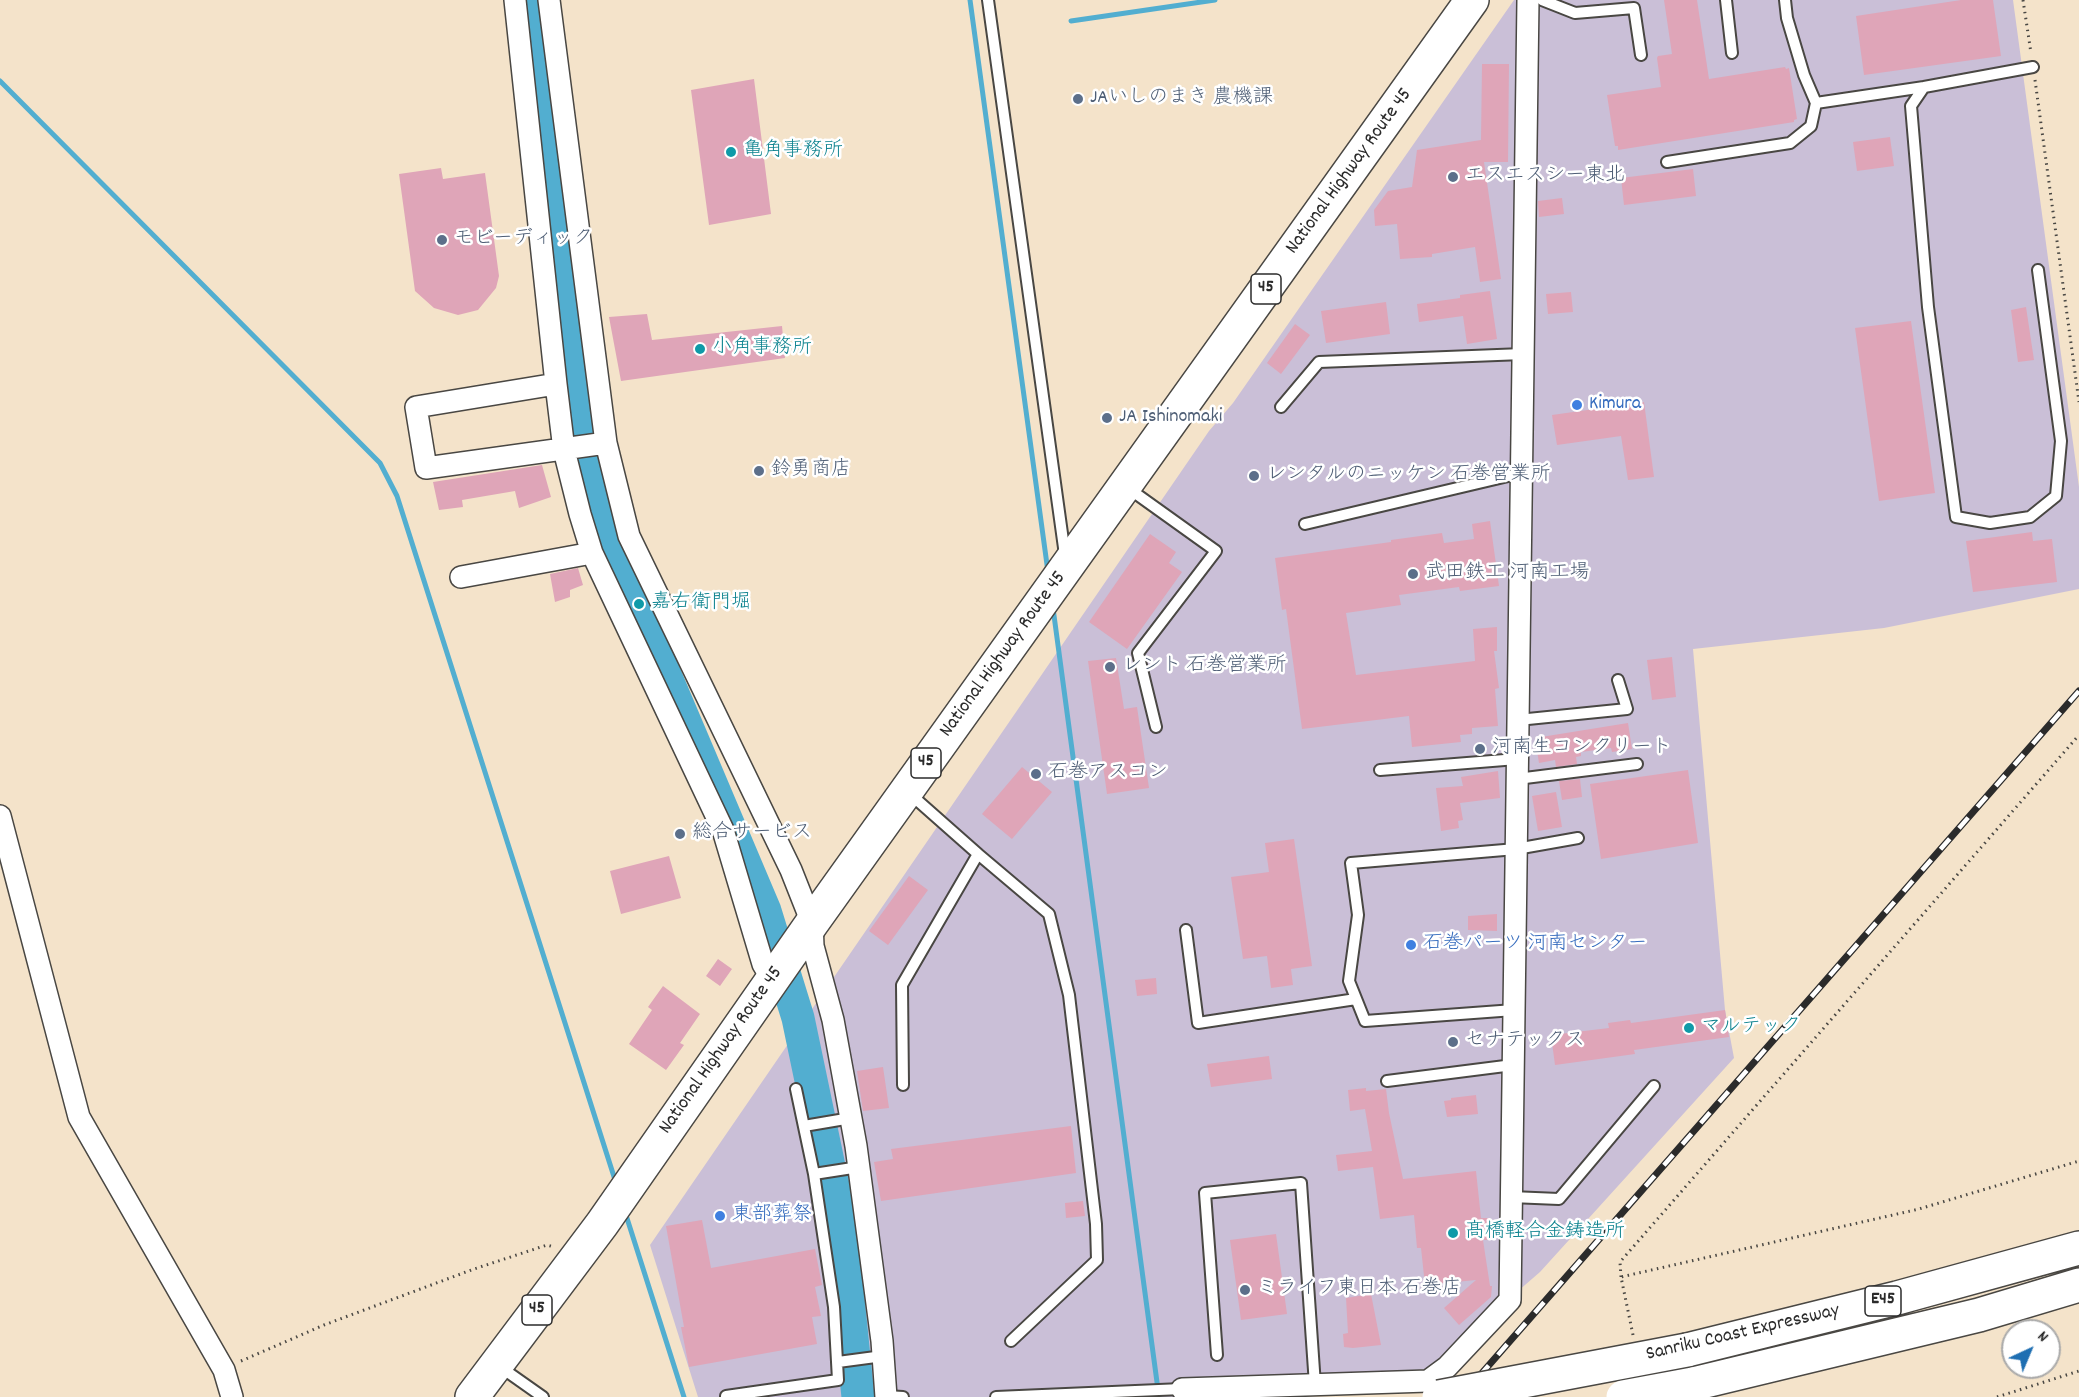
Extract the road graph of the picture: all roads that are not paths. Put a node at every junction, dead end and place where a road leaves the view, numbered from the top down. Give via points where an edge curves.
1 (515, 0) edge
2 (549, 0) edge
3 (988, 0) edge
4 (1473, 0) edge
5 (1528, 0) edge
6 (1542, 0) edge
7 (1725, 0) edge
8 (1785, 0) edge
9 (1732, 53) dead end
10 (1641, 54) dead end
11 (2033, 67) road end
12 (1924, 87) junction
13 (1816, 103) junction
14 (1667, 162) dead end
15 (2038, 270) dead end
16 (1523, 354) junction
17 (556, 384) junction
18 (1281, 407) dead end
19 (606, 443) junction
20 (564, 450) junction
21 (1521, 473) junction
22 (1125, 486) junction
23 (1305, 524) dead end
24 (592, 553) junction
25 (461, 577) dead end
26 (1056, 582) junction
27 (1618, 680) dead end
28 (1518, 720) junction
29 (1156, 727) dead end
30 (1637, 765) dead end
31 (1517, 769) junction
32 (1380, 770) dead end
33 (906, 791) junction
34 (0, 816) edge
35 (1578, 838) dead end
36 (1516, 849) junction
37 (978, 854) junction
38 (812, 923) junction
39 (1186, 930) dead end
40 (772, 979) junction
41 (1356, 999) junction
42 (1514, 1010) junction
43 (1513, 1065) junction
44 (1387, 1081) dead end
45 (903, 1085) dead end
46 (1654, 1086) dead end
47 (796, 1089) dead end
48 (850, 1118) junction
49 (804, 1126) junction
50 (858, 1167) junction
51 (814, 1174) junction
52 (1511, 1197) junction
53 (2079, 1248) edge
54 (2079, 1285) edge
55 (1011, 1341) dead end
56 (1217, 1355) dead end
57 (882, 1356) junction
58 (838, 1362) junction
59 (496, 1364) junction
60 (1315, 1385) junction
61 (1182, 1389) joint
62 (1122, 1395) edge
63 (726, 1396) edge
64 (892, 1396) edge
65 (232, 1397) edge
66 (472, 1397) edge
67 (543, 1397) edge
68 (996, 1397) edge
69 (1438, 1397) edge
70 (1623, 1397) edge

1 - 17 street
2 - 19 street
3 - 26 lane
4 - 22 highway, National Highway Route 45 / 45
5 - 16 street
6 - 10 lane via 1575,13 1634,8
7 - 9 lane
8 - 13 lane via 1804,75
11 - 12 lane
12 - 13 lane
12 - 15 lane via 1911,106 1928,307 1956,517 1990,523 2030,517 2056,496 2061,441
13 - 14 lane via 1811,126 1790,143
16 - 18 lane via 1319,362
16 - 21 street
17 - 20 street
17 - 20 street via 416,407 426,468
19 - 20 street
19 - 38 street via 629,536 791,870
20 - 24 street
21 - 23 lane
21 - 28 street
22 - 26 highway, National Highway Route 45 / 45
22 - 29 lane via 1216,551 1138,653
24 - 25 street
24 - 40 street via 723,830 763,964
26 - 33 highway, National Highway Route 45 / 45
27 - 28 lane via 1628,709
28 - 31 street
30 - 31 lane
31 - 32 lane
31 - 36 street
33 - 37 lane
33 - 38 highway, National Highway Route 45 / 45
34 - 65 street via 79,1117 224,1370
35 - 36 lane
36 - 41 lane via 1351,863 1358,915 1349,981
36 - 42 street
37 - 45 lane via 902,985
37 - 55 lane via 1049,914 1069,995 1096,1224 1097,1260
38 - 40 highway, National Highway Route 45 / 45
38 - 48 street via 813,946 833,1020
39 - 41 lane via 1198,1023
40 - 59 highway, National Highway Route 45 / 45 via 602,1224
41 - 42 lane via 1365,1021
42 - 43 street
43 - 44 lane
43 - 52 street
46 - 52 lane via 1559,1199
47 - 49 lane
48 - 49 lane
48 - 50 street
49 - 51 lane
50 - 51 lane
50 - 57 street
51 - 58 lane
52 - 60 street via 1510,1300 1447,1367 1428,1381
53 - 69 highway, Sanriku Coast Expressway / E45, bridge via 1687,1350
54 - 70 highway, Sanriku Coast Expressway / E45, bridge via 1978,1315 1693,1384
56 - 60 lane via 1205,1193 1301,1183
57 - 58 lane
57 - 64 street
58 - 63 lane via 838,1380
59 - 66 highway, National Highway Route 45 / 45
59 - 67 lane
60 - 61 street
61 - 62 lane
62 - 68 lane

